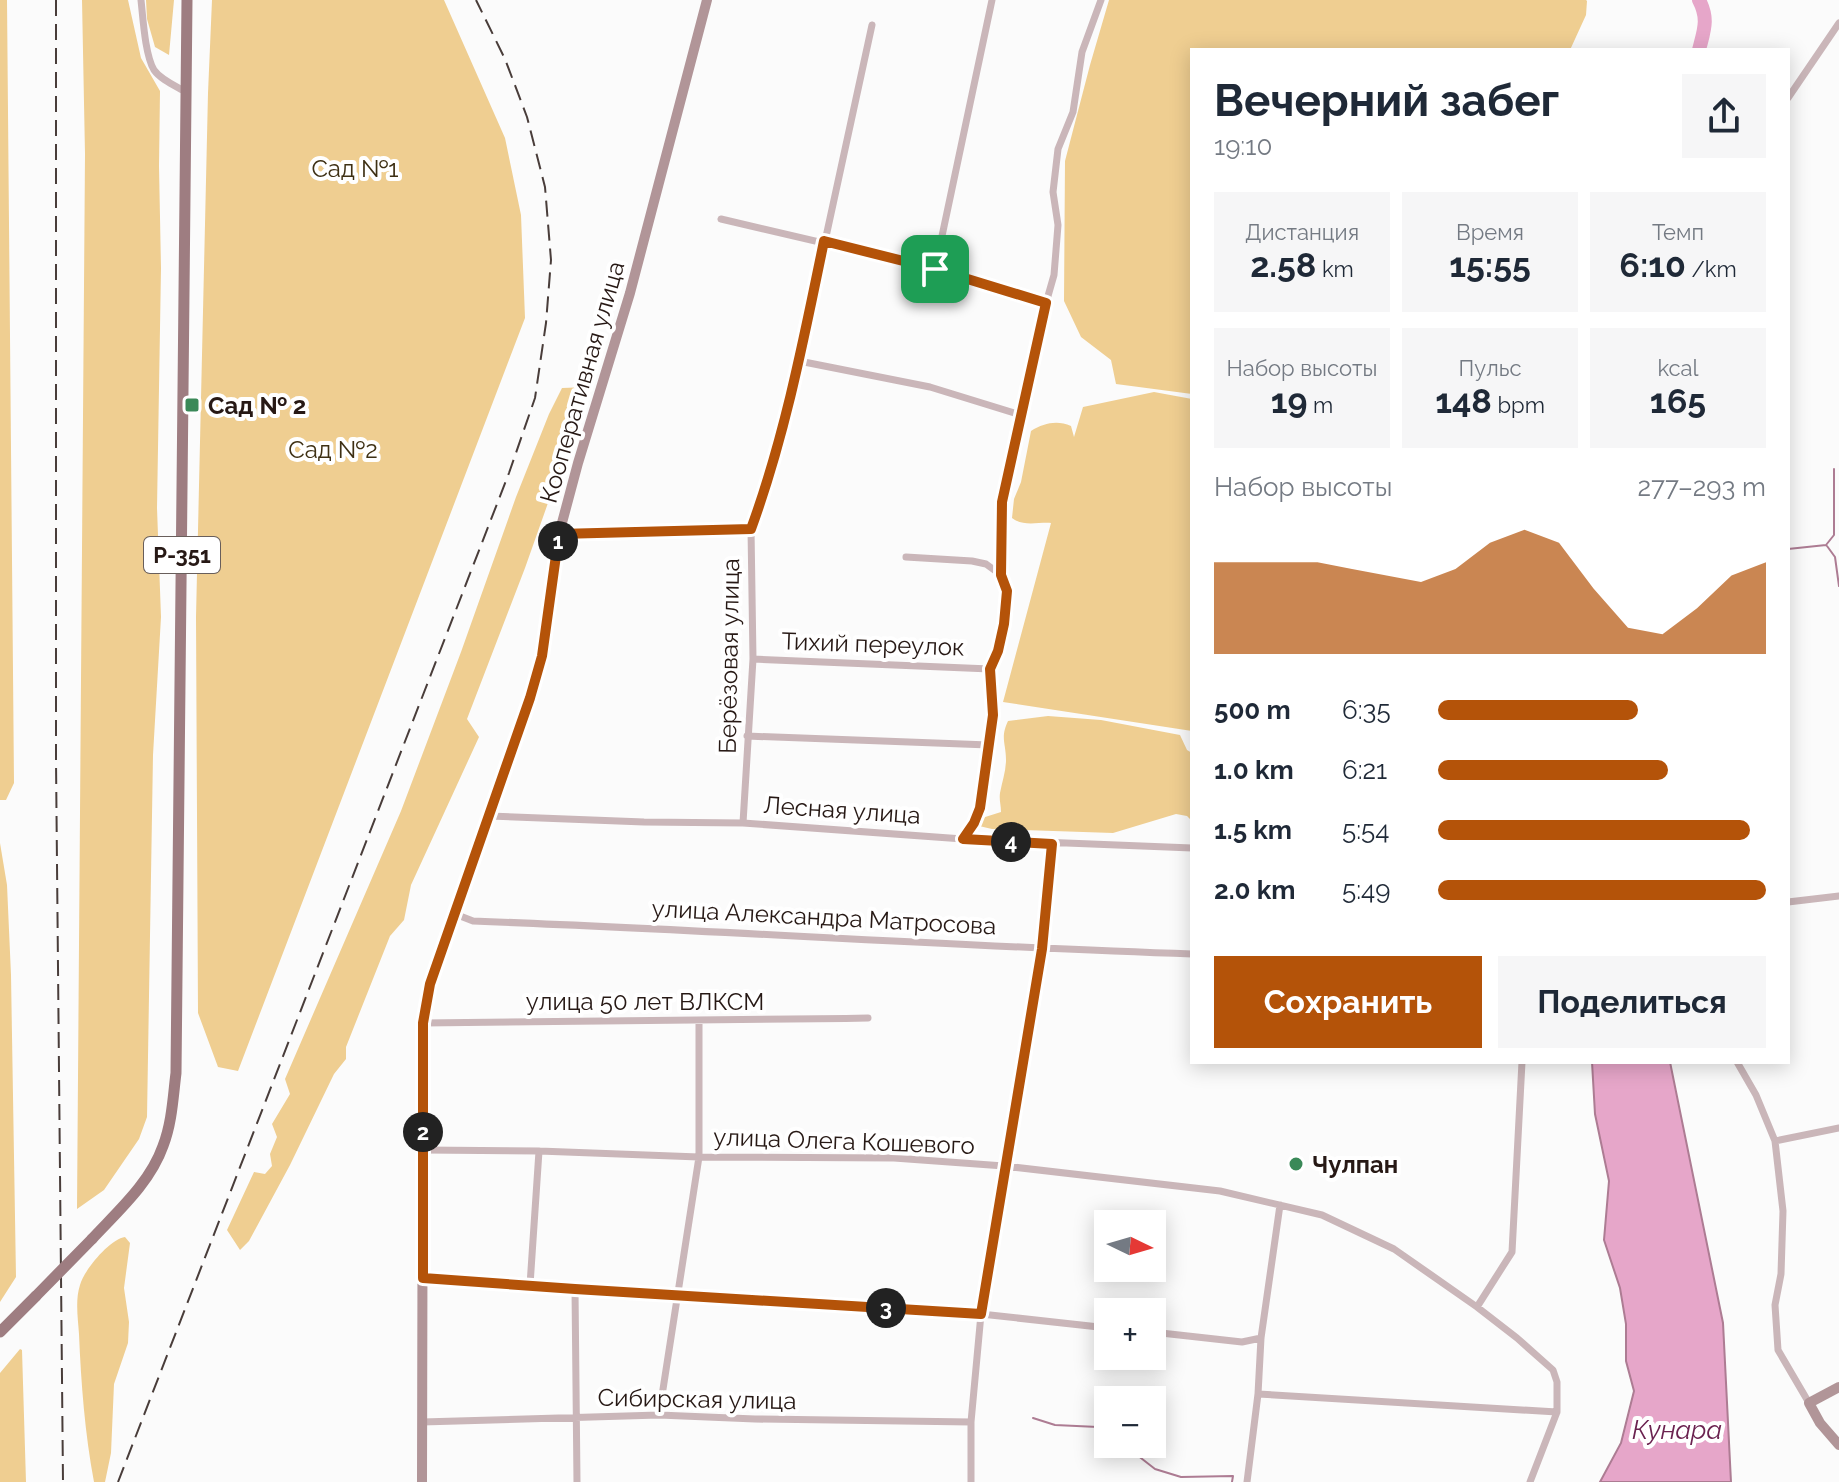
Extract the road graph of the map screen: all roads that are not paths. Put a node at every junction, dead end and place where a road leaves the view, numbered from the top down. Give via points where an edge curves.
1 (141, 0) edge
2 (187, 0) edge
3 (707, 0) edge
4 (992, 0) edge
5 (1101, 0) edge
6 (1839, 23) edge
7 (872, 25) dead end
8 (186, 92) junction
9 (1790, 95) edge
10 (721, 219) dead end
11 (824, 241) junction
12 (935, 269) junction
13 (1046, 303) junction
14 (799, 361) junction
15 (1021, 415) junction
16 (751, 529) junction
17 (559, 534) junction
18 (906, 557) dead end
19 (1001, 575) junction
20 (753, 659) junction
21 (990, 669) junction
22 (747, 736) junction
23 (989, 745) junction
24 (489, 816) junction
25 (743, 823) junction
26 (963, 839) junction
27 (1052, 844) junction
28 (1190, 848) edge
29 (1839, 896) edge
30 (1790, 902) edge
31 (455, 914) junction
32 (1042, 949) junction
33 (1190, 954) edge
34 (868, 1018) dead end
35 (699, 1022) junction
36 (423, 1023) junction
37 (1522, 1064) edge
38 (1738, 1064) edge
39 (1839, 1128) edge
40 (1775, 1141) junction
41 (423, 1150) junction
42 (539, 1151) junction
43 (699, 1157) junction
44 (1004, 1166) junction
45 (1280, 1205) junction
46 (423, 1278) junction
47 (530, 1285) junction
48 (575, 1289) junction
49 (677, 1295) junction
50 (1477, 1307) junction
51 (981, 1314) junction
52 (1094, 1326) edge
53 (0, 1332) edge
54 (1166, 1334) edge
55 (1261, 1338) junction
56 (1839, 1387) edge
57 (1258, 1394) junction
58 (1809, 1403) junction
59 (1557, 1412) junction
60 (659, 1415) junction
61 (575, 1418) junction
62 (422, 1422) junction
63 (971, 1422) junction
64 (1839, 1445) edge
65 (422, 1482) edge
66 (577, 1482) edge
67 (971, 1482) edge
68 (1247, 1482) edge
69 (1530, 1482) edge

1 - 8 street via 154,70
2 - 8 main road, Р-351
3 - 17 main road, Кооперативная улица via 630,293
4 - 12 street
5 - 13 street via 1082,52 1073,112 1058,149 1053,192 1058,225
6 - 9 street
7 - 11 street, Берёзовая улица
8 - 53 main road, Р-351, bridge via 172,1109 163,1146 133,1195
10 - 11 street
11 - 12 street
11 - 14 street, Берёзовая улица
12 - 13 street
13 - 15 street
14 - 15 street via 930,387
14 - 16 street, Берёзовая улица
15 - 19 street via 1002,502
16 - 17 street
16 - 20 street, Берёзовая улица
17 - 24 main road, Кооперативная улица via 542,656
18 - 19 street via 972,561
19 - 21 street via 1007,591 1004,624
20 - 21 street, Тихий переулок
20 - 22 street, Берёзовая улица
21 - 23 street
22 - 23 street
22 - 25 street, Берёзовая улица
23 - 26 street via 980,808
24 - 25 street, Лесная улица
24 - 31 main road, Кооперативная улица
25 - 26 street, Лесная улица
26 - 27 street, Лесная улица
27 - 28 street, Лесная улица
27 - 32 street
29 - 30 street
31 - 32 street, улица Александра Матросова via 473,921
31 - 36 main road, Кооперативная улица via 430,984
32 - 33 street, улица Александра Матросова
32 - 44 street
34 - 35 street, улица 50 лет ВЛКСМ
35 - 36 street, улица 50 лет ВЛКСМ
35 - 43 street
36 - 41 main road, Кооперативная улица
37 - 50 street via 1512,1252
38 - 40 street
39 - 40 street
40 - 58 street via 1783,1211 1775,1305 1778,1350
41 - 42 street, улица Олега Кошевого
41 - 46 main road, Кооперативная улица
42 - 43 street, улица Олега Кошевого
42 - 47 street
43 - 44 street, улица Олега Кошевого via 894,1158
43 - 49 street
44 - 45 street, улица Олега Кошевого via 1220,1191
44 - 51 street
45 - 50 street, улица Олега Кошевого via 1322,1215 1394,1249
45 - 55 street
46 - 47 street
46 - 62 main road, Кооперативная улица
47 - 48 street
48 - 49 street
48 - 61 street
49 - 51 street
49 - 60 street
50 - 59 street, улица Олега Кошевого via 1553,1370
51 - 52 street
51 - 63 street
54 - 55 street via 1242,1342
55 - 57 street
56 - 58 main road
57 - 59 street
57 - 68 street
58 - 64 main road
59 - 69 street
60 - 61 street, Сибирская улица
60 - 63 street, Сибирская улица
61 - 62 street, Сибирская улица
61 - 66 street
62 - 65 main road, Кооперативная улица
63 - 67 street

